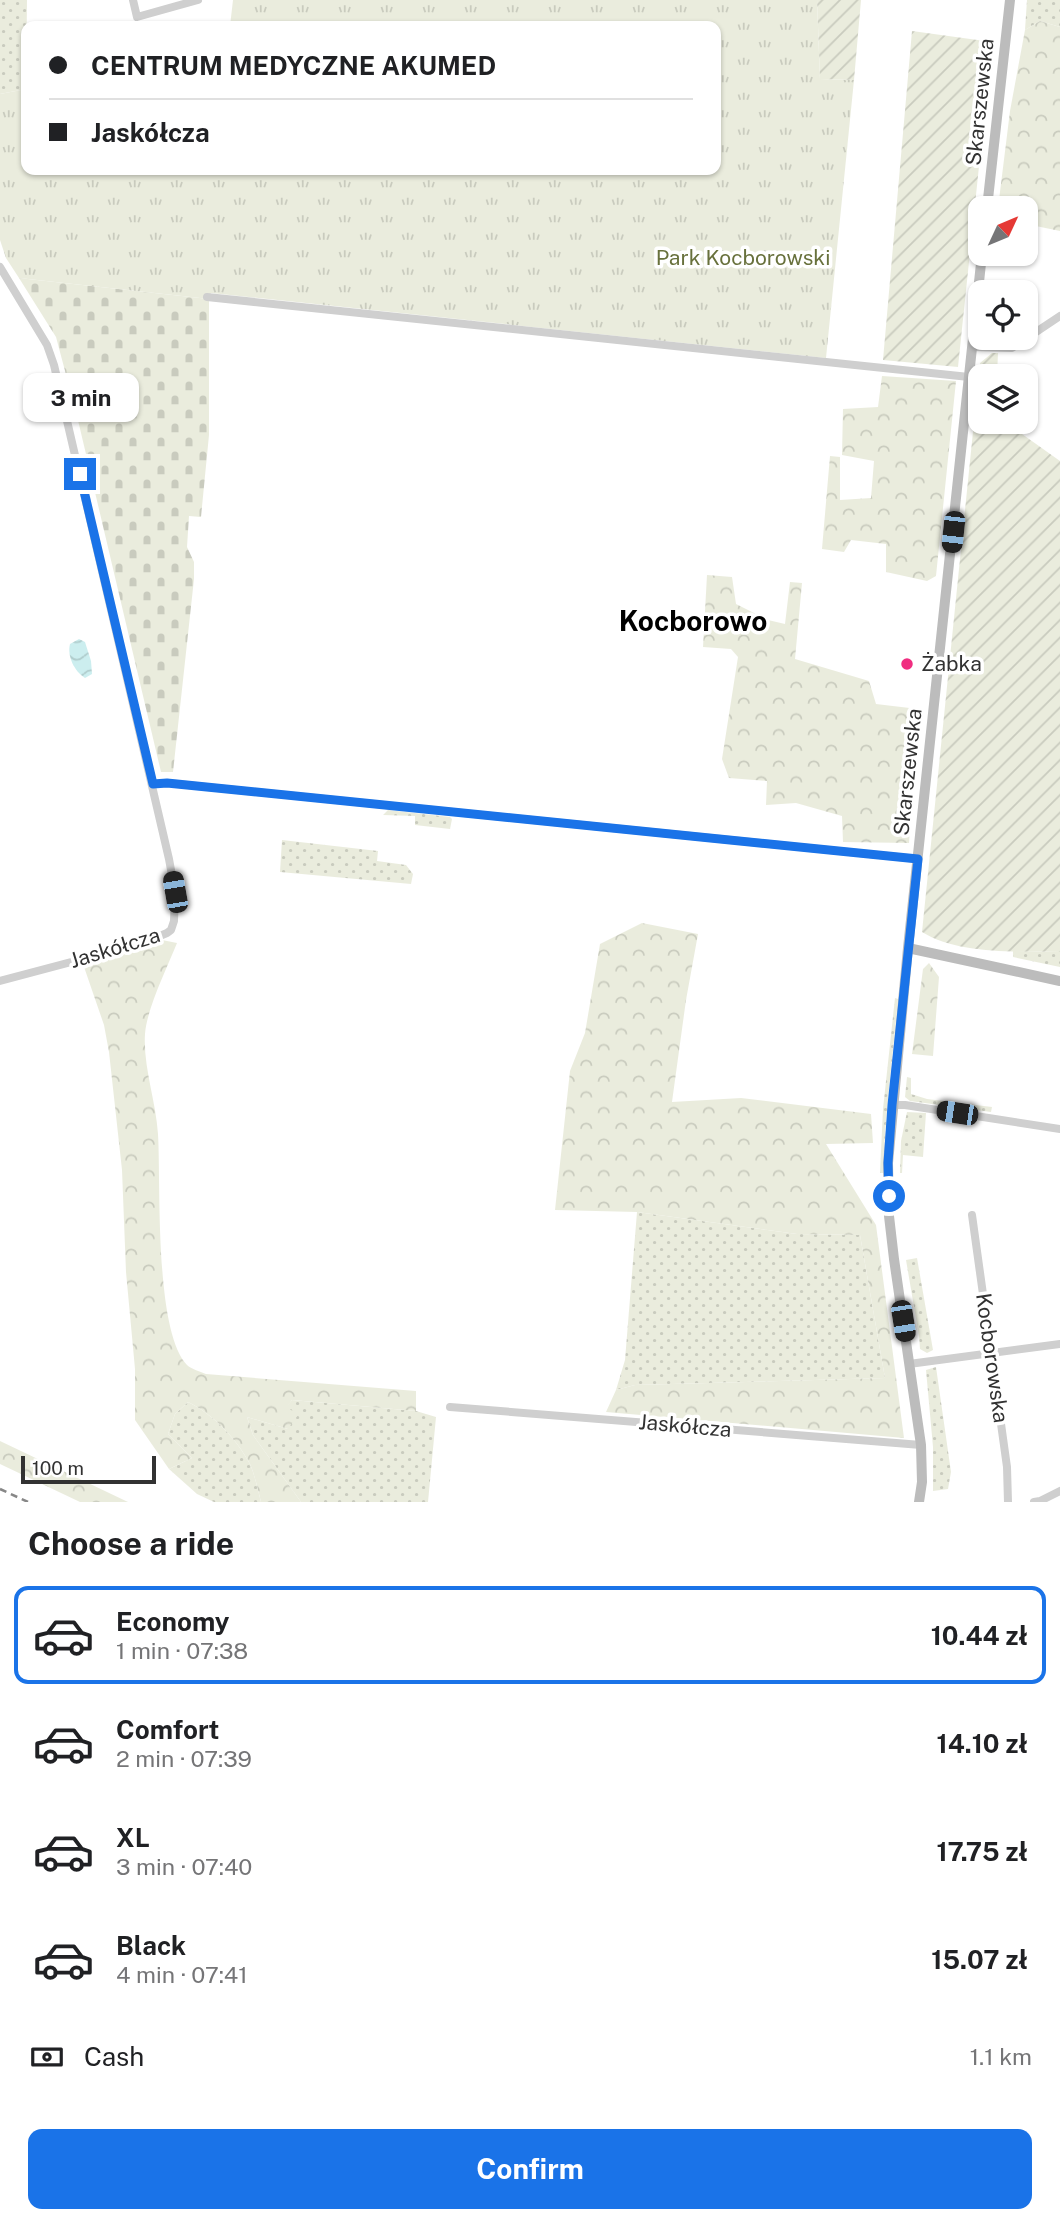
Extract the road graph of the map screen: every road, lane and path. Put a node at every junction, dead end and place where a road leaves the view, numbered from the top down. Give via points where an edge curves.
1 (133, 0) edge
2 (198, 0) edge
3 (1010, 0) edge
4 (988, 196) edge
5 (0, 267) edge
6 (207, 297) dead end
7 (1060, 316) edge
8 (1038, 331) edge
9 (968, 377) edge
10 (968, 386) edge
11 (153, 784) junction
12 (918, 859) junction
13 (908, 948) junction
14 (0, 981) edge
15 (1060, 981) edge
16 (892, 1105) junction
17 (1060, 1129) edge
18 (972, 1215) dead end
19 (1060, 1344) edge
20 (992, 1352) junction
21 (909, 1364) junction
22 (450, 1407) dead end
23 (921, 1445) junction
24 (1060, 1491) edge
25 (919, 1502) edge
26 (1008, 1502) edge
27 (1034, 1502) edge

1 - 2 street via 137,17
3 - 4 main road, Skarszewska
5 - 11 street, Jaskółcza via 47,345 54,365
6 - 9 street
7 - 8 street
10 - 12 main road, Skarszewska
11 - 12 street
11 - 14 street, Jaskółcza via 175,892 171,930 143,943
12 - 13 main road, Skarszewska
13 - 15 main road
13 - 16 main road, Skarszewska
16 - 17 street
16 - 21 main road, Skarszewska via 889,1216
18 - 20 street, Kocborowska
19 - 20 street
20 - 21 street
20 - 26 street, Kocborowska
21 - 23 main road, Skarszewska
22 - 23 street, Jaskółcza
23 - 25 main road, Skarszewska
24 - 27 street

